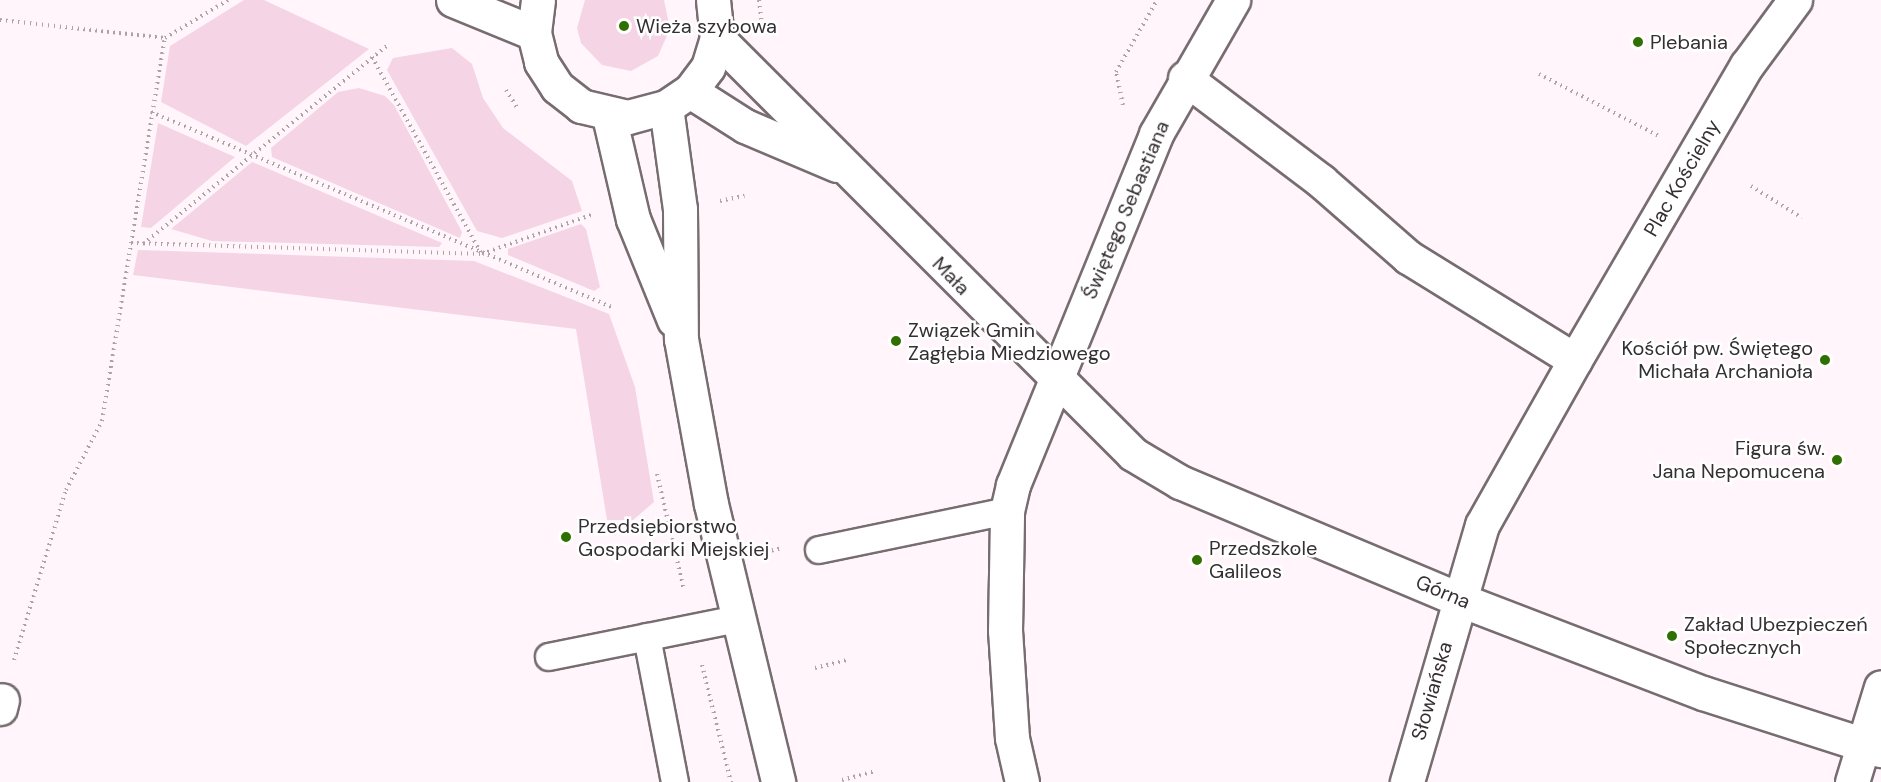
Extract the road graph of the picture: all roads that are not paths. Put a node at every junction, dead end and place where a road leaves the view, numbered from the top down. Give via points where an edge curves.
1 (453, 0) edge
2 (538, 0) edge
3 (713, 0) edge
4 (1233, 0) edge
5 (1795, 0) edge
6 (534, 33) junction
7 (717, 38) junction
8 (1185, 78) junction
9 (678, 99) junction
10 (609, 116) junction
11 (849, 170) junction
12 (681, 339) junction
13 (1575, 360) junction
14 (1055, 379) junction
15 (1007, 511) junction
16 (819, 550) dead end
17 (1458, 599) junction
18 (737, 619) junction
19 (646, 637) junction
20 (549, 657) dead end
21 (1881, 687) edge
22 (1872, 748) edge
23 (675, 782) edge
24 (778, 782) edge
25 (1022, 782) edge
26 (1407, 782) edge
27 (1852, 782) edge

1 - 6 street
2 - 6 street
3 - 7 street
4 - 8 street, Świętego Sebastiana
5 - 13 street, Plac Kościelny via 1766,34
6 - 10 street via 541,62 557,87 581,106
7 - 9 street via 708,67
7 - 11 street, Mała
8 - 13 street via 1321,181 1408,257
8 - 14 street, Świętego Sebastiana via 1156,134
9 - 10 street
9 - 11 street, Mała
9 - 12 street
10 - 12 street via 633,219
11 - 14 street, Mała
12 - 18 street
13 - 17 street, Plac Kościelny via 1500,486
14 - 15 street, Świętego Sebastiana
14 - 17 street, Górna via 1116,441 1150,466
15 - 16 lane
15 - 25 street, Świętego Sebastiana via 1005,631 1012,738
17 - 22 street, Górna via 1703,693
17 - 26 street, Słowiańska
18 - 19 lane
18 - 24 street
19 - 20 lane
19 - 23 lane
21 - 22 street
22 - 27 street

